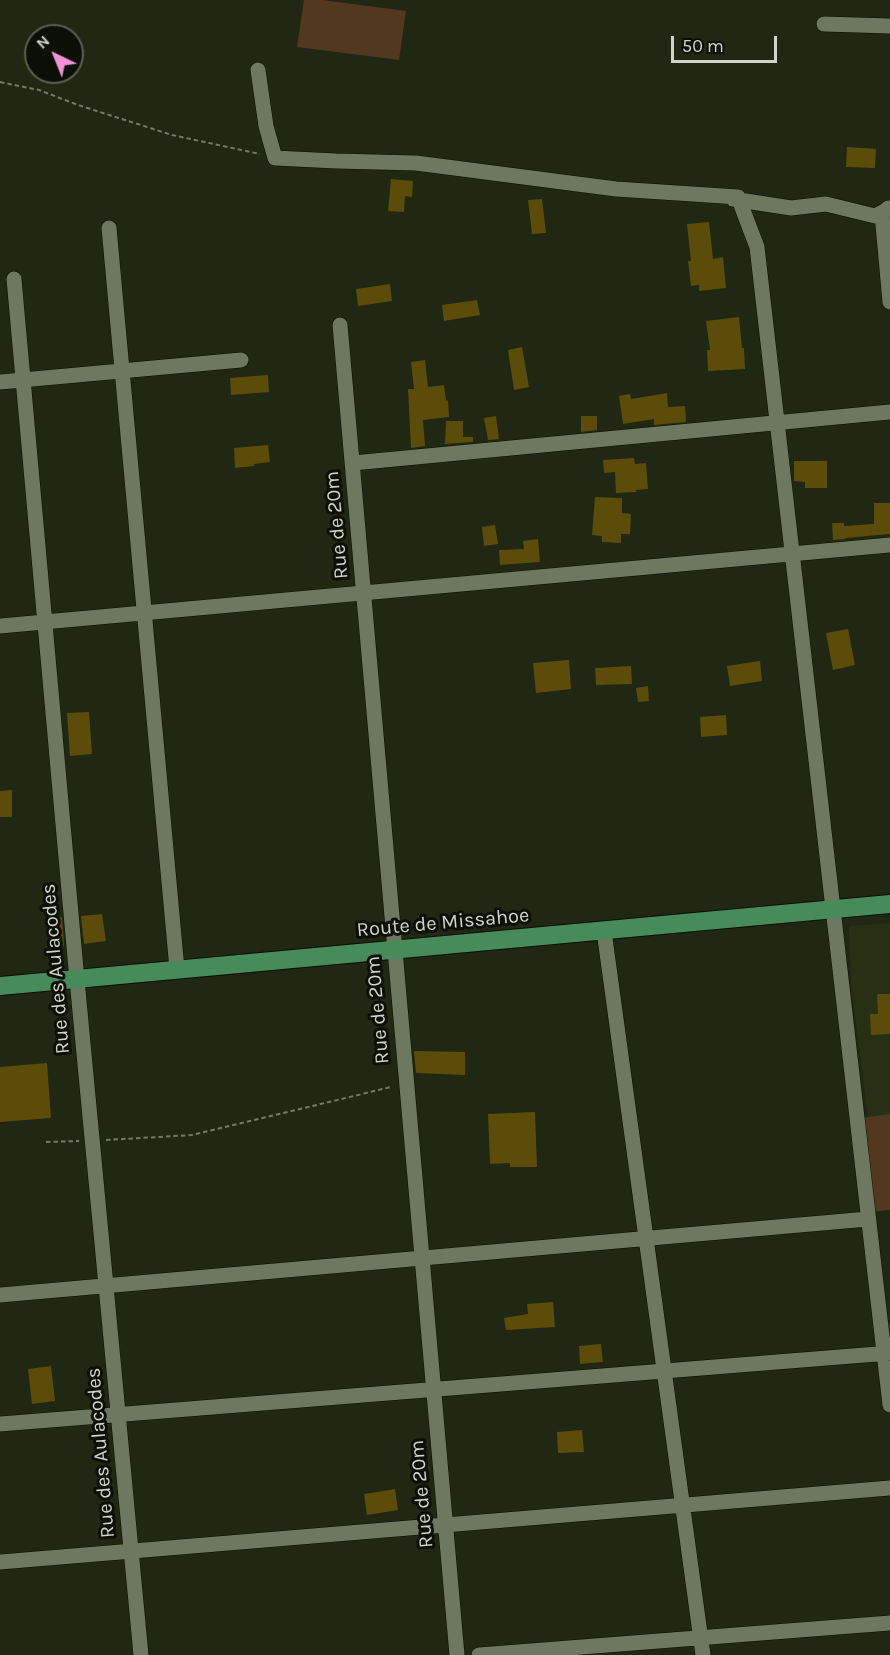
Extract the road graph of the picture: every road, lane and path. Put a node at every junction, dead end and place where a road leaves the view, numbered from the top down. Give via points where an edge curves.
1 (824, 24) dead end
2 (890, 26) edge
3 (258, 70) dead end
4 (0, 82) edge
5 (275, 158) junction
6 (456, 162) dead end
7 (890, 207) edge
8 (109, 228) dead end
9 (14, 279) dead end
10 (890, 302) edge
11 (340, 325) dead end
12 (241, 360) dead end
13 (122, 371) junction
14 (23, 380) junction
15 (0, 382) edge
16 (890, 412) edge
17 (777, 423) junction
18 (353, 463) junction
19 (890, 545) edge
20 (792, 554) junction
21 (363, 592) junction
22 (144, 612) junction
23 (45, 621) junction
24 (0, 626) edge
25 (890, 904) edge
26 (833, 909) junction
27 (604, 932) junction
28 (394, 950) junction
29 (177, 969) junction
30 (77, 980) junction
31 (0, 986) edge
32 (406, 1083) junction
33 (94, 1140) junction
34 (46, 1143) dead end
35 (868, 1219) junction
36 (646, 1238) junction
37 (422, 1258) junction
38 (107, 1285) junction
39 (0, 1295) edge
40 (887, 1353) edge
41 (664, 1371) junction
42 (434, 1389) junction
43 (890, 1404) edge
44 (119, 1414) junction
45 (0, 1424) edge
46 (890, 1488) edge
47 (683, 1505) junction
48 (445, 1525) junction
49 (132, 1551) junction
50 (0, 1563) edge
51 (890, 1623) edge
52 (701, 1638) junction
53 (141, 1655) edge
54 (457, 1655) edge
55 (479, 1655) edge
56 (703, 1655) edge

1 - 2 street
3 - 5 street
4 - 5 path via 39,90 172,135
5 - 17 street via 416,163 616,189 738,197 757,248
6 - 7 street via 550,171 791,208 825,204 875,216
7 - 10 street via 882,213
8 - 13 street
9 - 14 street, Rue des Aulacodes
11 - 18 street, Rue de 20m
12 - 13 street
13 - 14 street
13 - 22 street
14 - 15 street
14 - 23 street, Rue des Aulacodes
16 - 17 street
17 - 18 street
17 - 20 street
18 - 21 street, Rue de 20m
19 - 20 street
20 - 21 street
20 - 26 street
21 - 22 street
21 - 28 street, Rue de 20m
22 - 23 street
22 - 29 street
23 - 24 street
23 - 30 street, Rue des Aulacodes
25 - 26 main road, Route de Missahoe
26 - 27 main road, Route de Missahoe
26 - 35 street
27 - 28 main road, Route de Missahoe
27 - 36 street
28 - 29 main road, Route de Missahoe
28 - 32 street, Rue de 20m
29 - 30 main road, Route de Missahoe
30 - 31 main road, Route de Missahoe
30 - 33 street, Rue des Aulacodes
32 - 33 path via 192,1135
32 - 37 street, Rue de 20m
33 - 34 path
33 - 38 street, Rue des Aulacodes
35 - 36 street
35 - 40 street
36 - 37 street
36 - 41 street
37 - 38 street
37 - 42 street, Rue de 20m
38 - 39 street
38 - 44 street, Rue des Aulacodes
40 - 41 street
40 - 43 street
41 - 42 street
41 - 47 street
42 - 44 street
42 - 48 street, Rue de 20m
44 - 45 street
44 - 49 street, Rue des Aulacodes
46 - 47 street
47 - 48 street
47 - 52 street
48 - 49 street
48 - 54 street, Rue de 20m
49 - 50 street
49 - 53 street, Rue des Aulacodes
51 - 52 street
52 - 55 street
52 - 56 street

